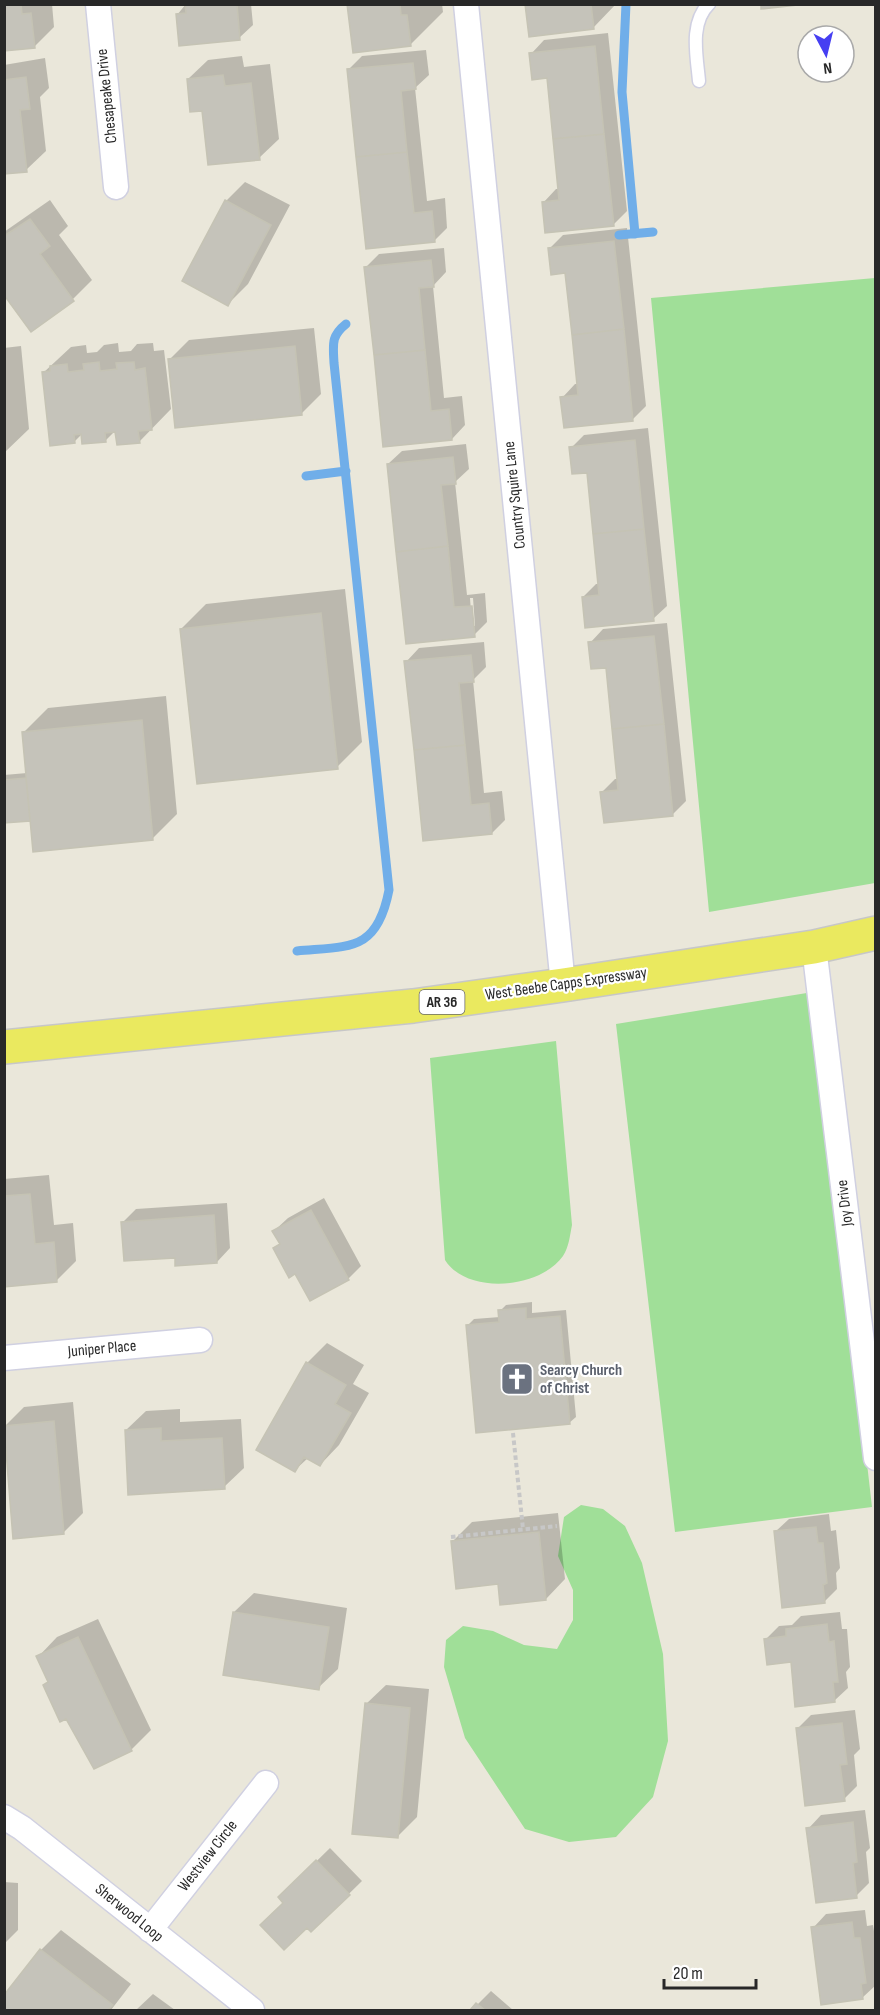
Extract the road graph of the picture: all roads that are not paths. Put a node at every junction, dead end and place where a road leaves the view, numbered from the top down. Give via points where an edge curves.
1 (98, 4) edge
2 (466, 4) edge
3 (709, 4) edge
4 (699, 81) dead end
5 (116, 188) dead end
6 (876, 933) edge
7 (814, 947) junction
8 (563, 986) junction
9 (4, 1047) edge
10 (200, 1340) dead end
11 (4, 1358) edge
12 (876, 1458) edge
13 (267, 1783) dead end
14 (4, 1817) edge
15 (150, 1930) junction
16 (252, 2010) edge

1 - 5 street, Chesapeake Drive
2 - 8 street, Country Squire Lane
3 - 4 lane via 696,27
6 - 7 main road, West Beebe Capps Expressway / AR 36
7 - 8 main road, West Beebe Capps Expressway / AR 36
7 - 12 street, Joy Drive
8 - 9 main road, West Beebe Capps Expressway / AR 36 via 413,1006
10 - 11 street, Juniper Place
13 - 15 street, Westview Circle
14 - 15 street, Sherwood Loop
15 - 16 street, Sherwood Loop

